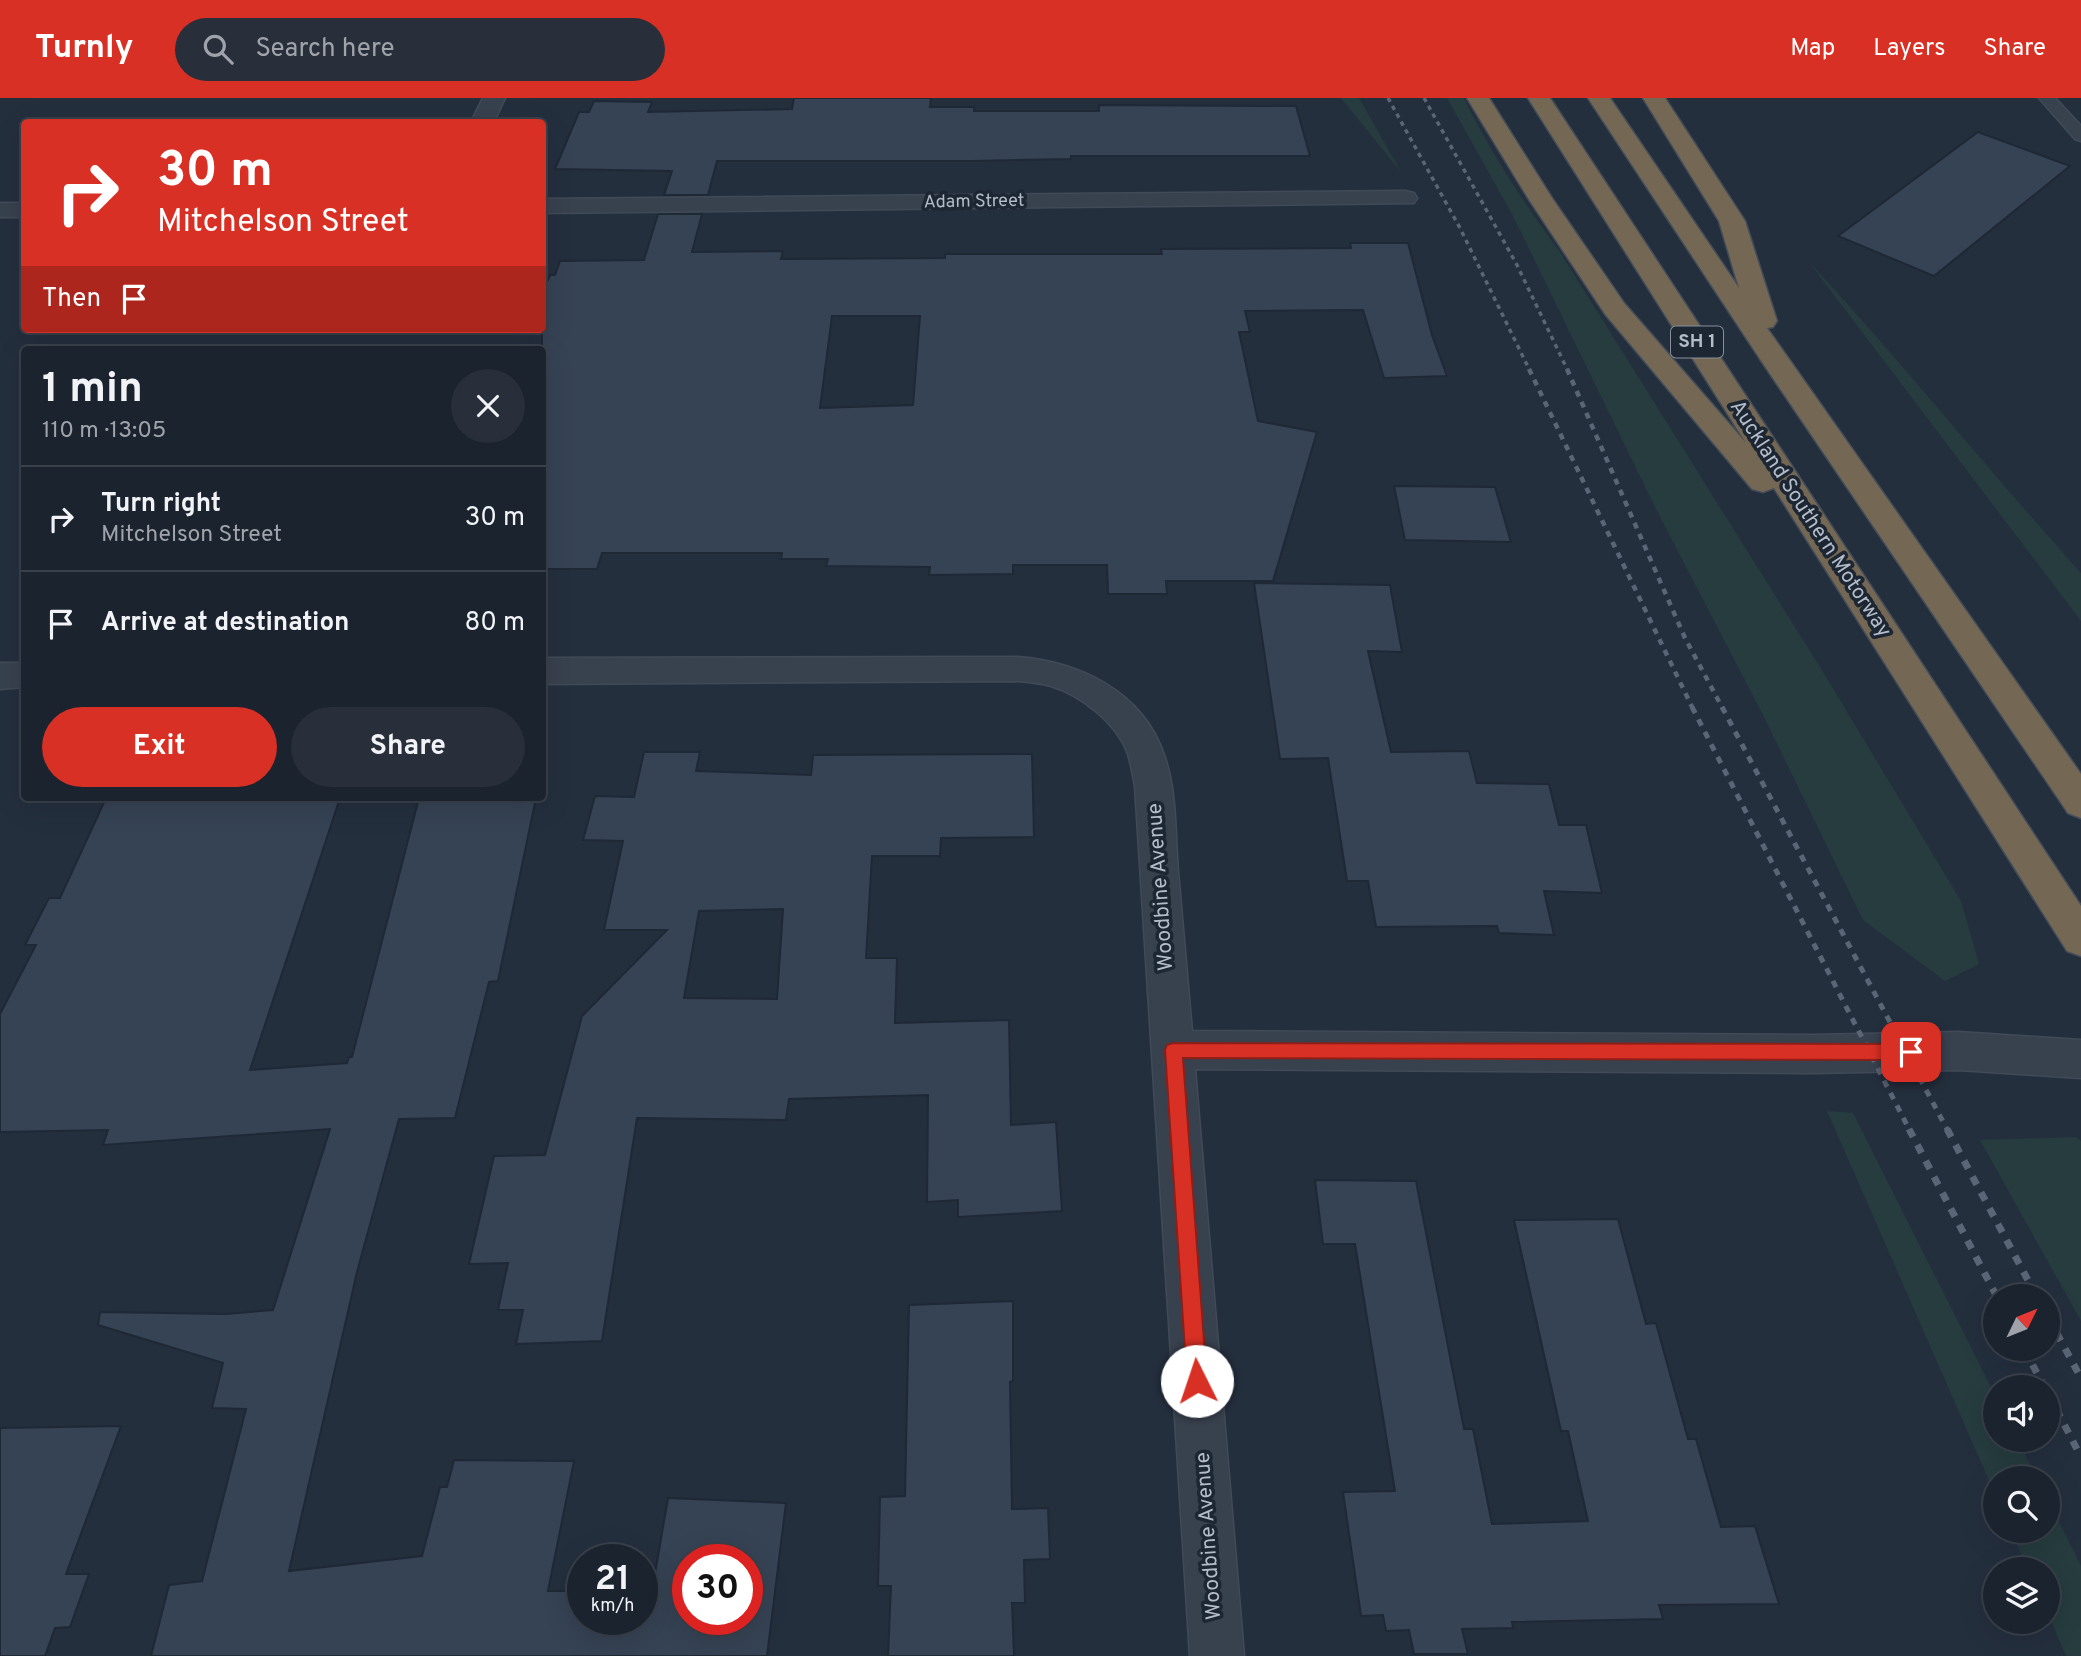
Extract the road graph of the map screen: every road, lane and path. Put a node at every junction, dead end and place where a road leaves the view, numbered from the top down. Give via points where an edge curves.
1 (494, 98) edge
2 (1478, 98) edge
3 (1539, 98) edge
4 (1599, 98) edge
5 (1654, 98) edge
6 (2047, 98) edge
7 (484, 119) edge
8 (2081, 136) edge
9 (1405, 198) dead end
10 (546, 206) edge
11 (21, 209) edge
12 (0, 210) edge
13 (1776, 362) junction
14 (1853, 587) junction
15 (546, 671) edge
16 (21, 675) edge
17 (0, 676) edge
18 (2081, 803) edge
19 (2081, 939) edge
20 (1173, 1050) junction
21 (2081, 1059) edge
22 (1217, 1656) edge

1 - 7 street
2 - 14 highway via 1614,308
3 - 14 highway, Auckland Southern Motorway / SH 1
4 - 13 highway, SH 1
5 - 13 highway via 1732,221
6 - 8 lane
9 - 10 street, Adam Street
11 - 12 street
13 - 18 highway, SH 1
14 - 19 highway, Auckland Southern Motorway / SH 1
15 - 20 street, Woodbine Avenue via 1018,669 1052,673 1084,687 1108,702 1131,727 1146,753 1153,786
16 - 17 street
20 - 21 street via 1959,1051
20 - 22 street, Woodbine Avenue

